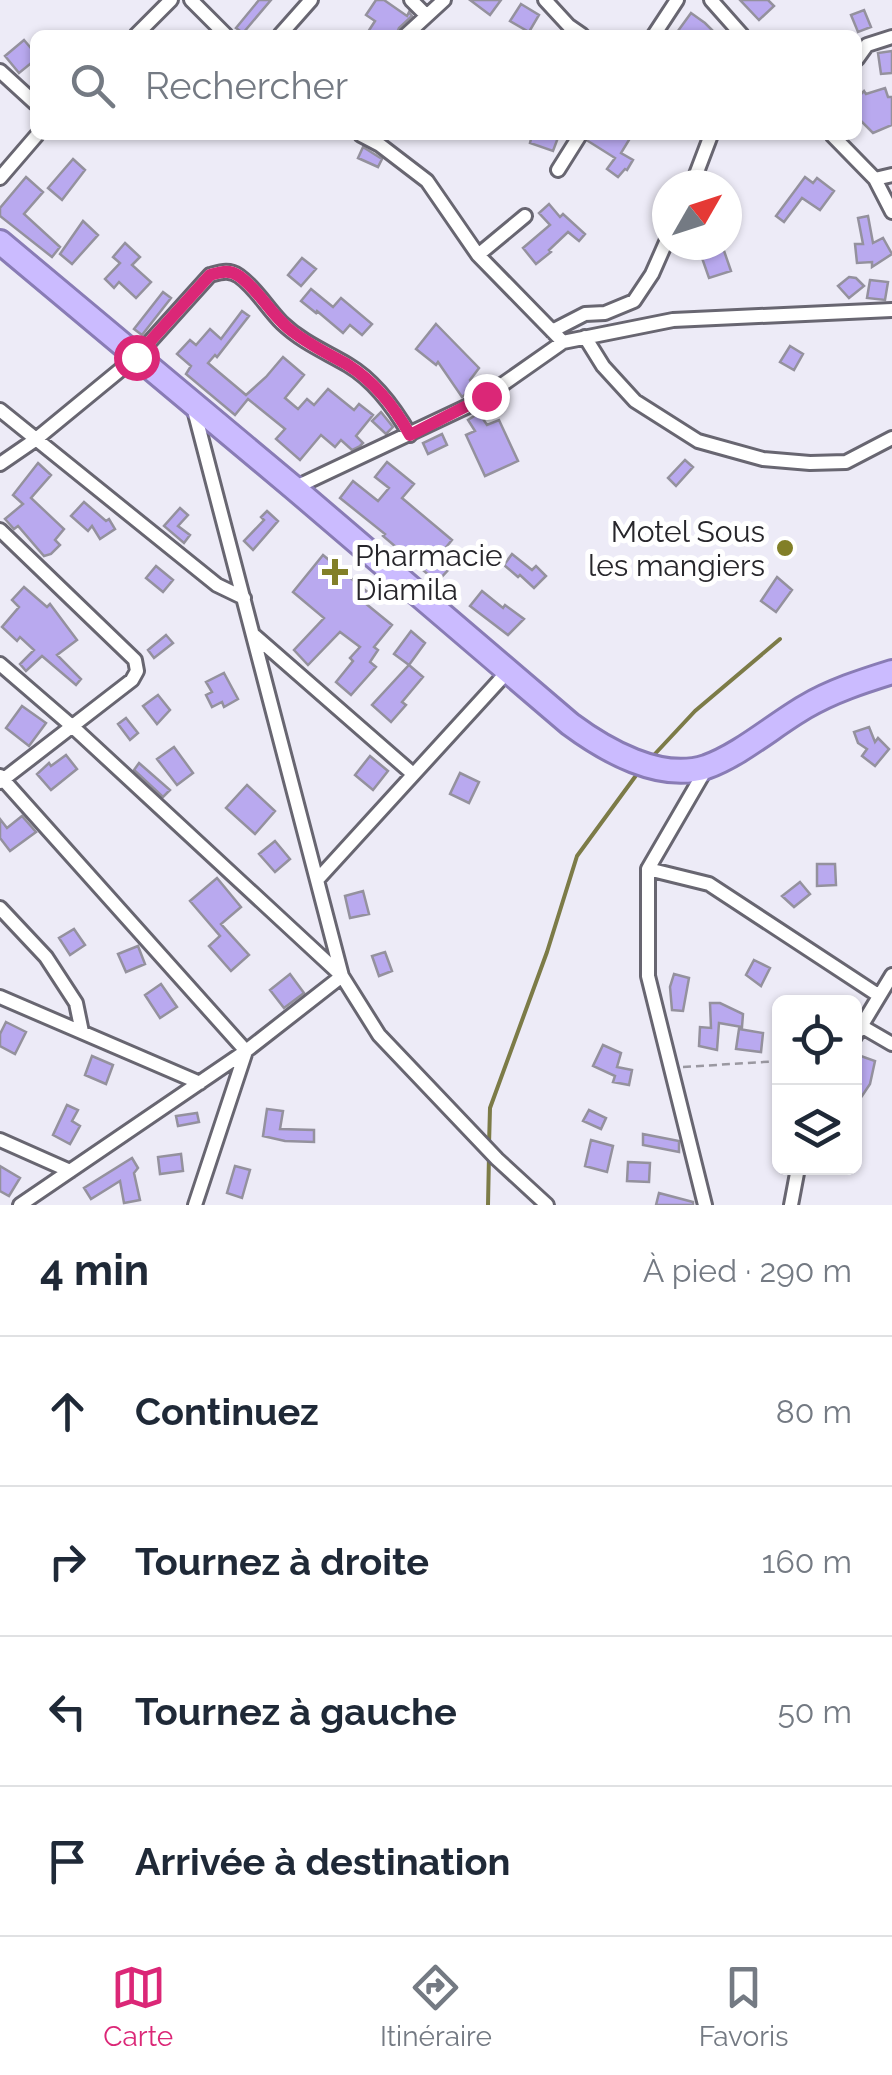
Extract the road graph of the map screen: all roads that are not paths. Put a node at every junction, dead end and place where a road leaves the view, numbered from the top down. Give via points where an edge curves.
1 (172, 0) edge
2 (192, 0) edge
3 (311, 0) edge
4 (411, 0) edge
5 (444, 0) edge
6 (545, 0) edge
7 (677, 0) edge
8 (710, 0) edge
9 (426, 15) junction
10 (141, 30) edge
11 (221, 30) edge
12 (284, 30) edge
13 (411, 30) edge
14 (575, 30) edge
15 (657, 30) edge
16 (737, 30) edge
17 (892, 37) edge
18 (862, 53) edge
19 (0, 70) edge
20 (30, 98) edge
21 (33, 140) edge
22 (370, 140) edge
23 (577, 140) edge
24 (709, 140) edge
25 (837, 140) edge
26 (558, 170) dead end
27 (698, 170) edge
28 (892, 175) edge
29 (0, 178) edge
30 (874, 179) junction
31 (892, 212) edge
32 (526, 216) dead end
33 (4, 251) edge
34 (478, 255) junction
35 (658, 260) edge
36 (892, 310) edge
37 (552, 331) junction
38 (585, 337) junction
39 (563, 342) junction
40 (136, 357) junction
41 (193, 404) junction
42 (0, 410) edge
43 (410, 435) junction
44 (892, 438) edge
45 (34, 440) junction
46 (0, 464) edge
47 (294, 488) junction
48 (0, 530) edge
49 (244, 598) junction
50 (253, 634) junction
51 (0, 664) edge
52 (508, 671) junction
53 (892, 672) edge
54 (73, 727) junction
55 (698, 768) junction
56 (413, 774) junction
57 (1, 779) edge
58 (648, 868) junction
59 (318, 879) junction
60 (0, 908) edge
61 (892, 975) edge
62 (342, 976) junction
63 (878, 996) junction
64 (0, 997) edge
65 (862, 1025) edge
66 (82, 1032) junction
67 (862, 1033) edge
68 (892, 1044) edge
69 (246, 1051) junction
70 (200, 1083) junction
71 (0, 1140) edge
72 (70, 1171) junction
73 (797, 1175) edge
74 (20, 1205) edge
75 (195, 1205) edge
76 (547, 1205) edge
77 (705, 1205) edge
78 (791, 1205) edge

1 - 10 street
2 - 11 street
3 - 12 street
4 - 9 street
5 - 9 street
6 - 14 street
7 - 15 street
8 - 16 street
9 - 13 street
17 - 18 street
19 - 20 street
21 - 29 street
22 - 34 street via 427,181
23 - 26 street
24 - 27 street
25 - 30 street
28 - 30 street
30 - 31 street
32 - 34 street
33 - 40 highway
34 - 37 street
35 - 37 street via 634,301
36 - 38 street via 673,320
37 - 39 street
38 - 39 street
38 - 44 street via 635,400 698,441 810,463 846,462
39 - 43 street via 486,396
40 - 41 highway
40 - 43 street via 210,275 226,270 238,274 308,344 382,394
40 - 45 street
41 - 47 highway
41 - 49 street
42 - 45 street
43 - 47 street
45 - 46 street
45 - 49 street via 217,585
47 - 52 highway
48 - 54 street via 135,660 132,680
49 - 50 street
50 - 56 street
50 - 59 street
51 - 54 street
52 - 55 highway via 598,745 659,768
52 - 56 street
53 - 55 highway via 808,705
54 - 57 street
54 - 62 street
55 - 58 street
56 - 59 street
57 - 69 street
58 - 63 street via 708,884
58 - 77 street via 648,976
59 - 62 street
60 - 66 street via 76,1002
61 - 63 street
62 - 69 street
62 - 76 street via 379,1035
63 - 65 street
64 - 66 street
66 - 70 street
67 - 68 street
69 - 70 street
69 - 75 street
70 - 72 street
71 - 72 street
72 - 74 street
73 - 78 street

